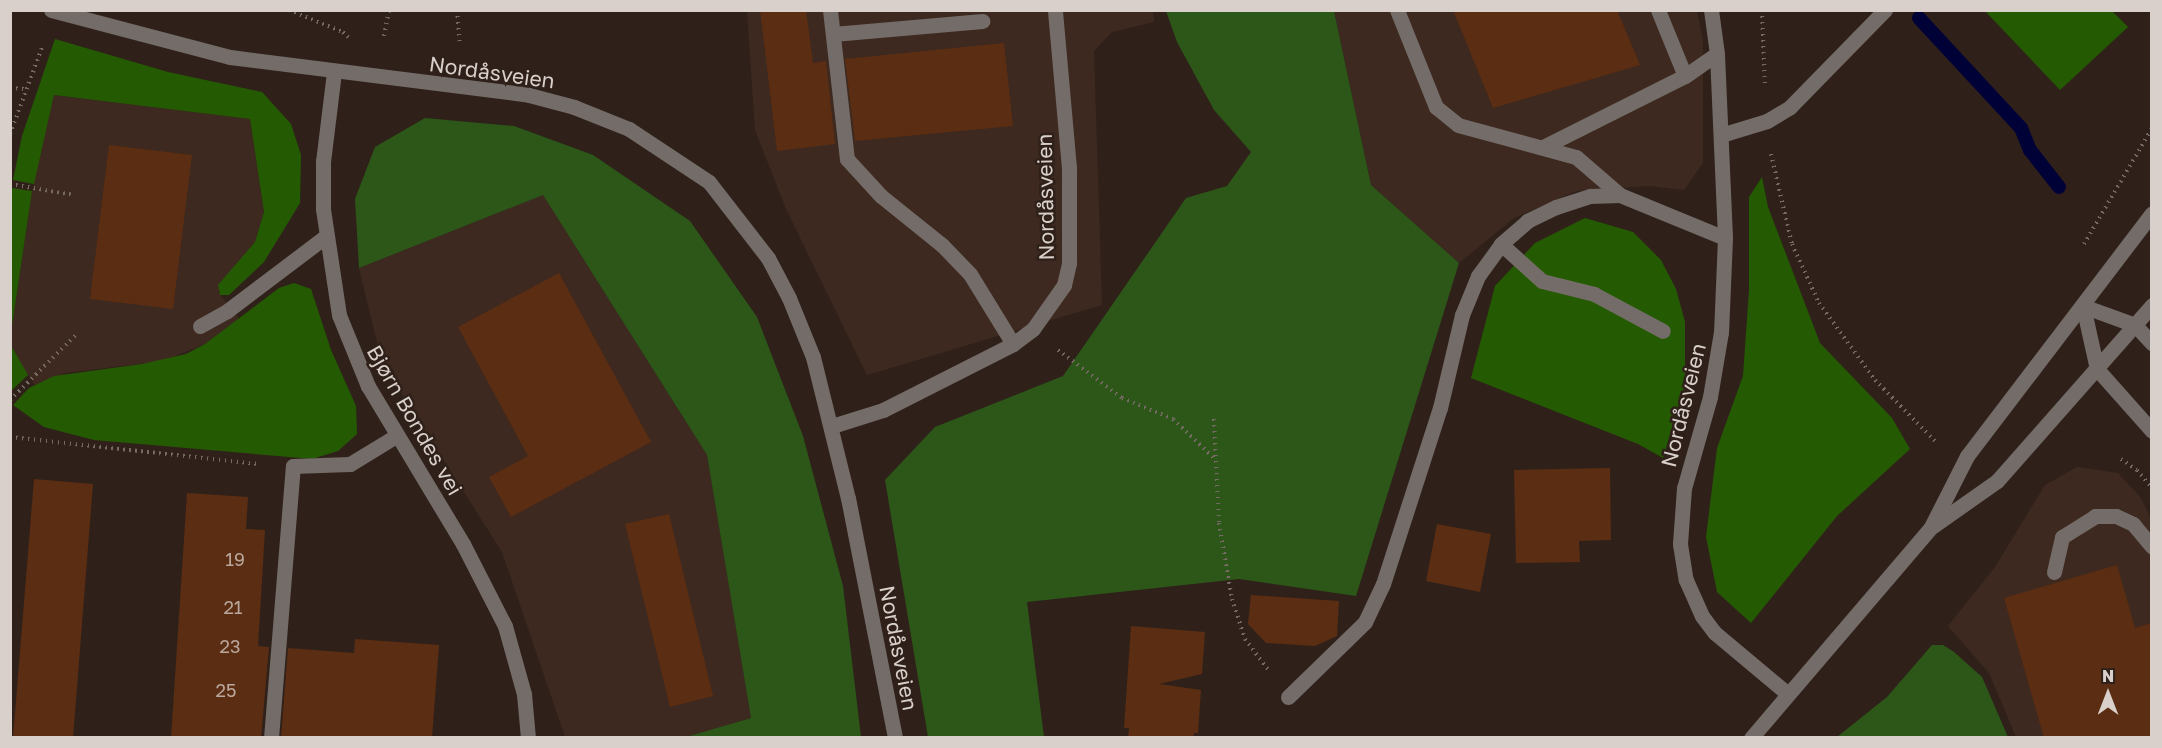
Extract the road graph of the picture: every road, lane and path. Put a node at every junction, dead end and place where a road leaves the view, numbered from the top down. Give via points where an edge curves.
1 (51, 10) edge
2 (389, 10) edge
3 (457, 10) edge
4 (830, 10) edge
5 (1055, 10) edge
6 (1397, 10) edge
7 (1658, 10) edge
8 (1711, 10) edge
9 (1762, 10) edge
10 (1885, 10) edge
11 (982, 21) dead end
12 (833, 34) junction
13 (384, 36) dead end
14 (43, 45) dead end
15 (460, 46) dead end
16 (1717, 54) junction
17 (334, 72) junction
18 (1685, 75) junction
19 (10, 88) edge
20 (24, 89) junction
21 (1767, 121) junction
22 (2151, 128) edge
23 (10, 134) edge
24 (1721, 135) junction
25 (1543, 147) junction
26 (10, 184) edge
27 (74, 195) dead end
28 (1620, 195) junction
29 (2151, 213) edge
30 (326, 237) junction
31 (1725, 238) junction
32 (1501, 244) junction
33 (2081, 249) dead end
34 (2082, 306) junction
35 (2151, 306) edge
36 (2135, 325) junction
37 (200, 326) dead end
38 (1033, 329) junction
39 (1664, 331) dead end
40 (76, 336) dead end
41 (2151, 343) edge
42 (1012, 344) junction
43 (2097, 369) junction
44 (10, 400) edge
45 (1214, 418) dead end
46 (832, 426) junction
47 (2151, 432) edge
48 (396, 436) junction
49 (10, 437) edge
50 (1935, 441) dead end
51 (1216, 459) junction
52 (2121, 459) dead end
53 (294, 466) junction
54 (2151, 488) edge
55 (1931, 527) junction
56 (2151, 547) edge
57 (2054, 572) dead end
58 (1788, 694) junction
59 (1288, 696) joint
60 (271, 738) edge
61 (528, 738) edge
62 (895, 738) edge
63 (1751, 738) edge

1 - 17 street, Nordåsveien via 221,55
2 - 13 path
3 - 15 path
4 - 12 street
5 - 38 street, Nordåsveien via 1069,168 1069,263 1064,285
6 - 25 street via 1436,107 1458,125
7 - 18 street
8 - 16 street, Nordåsveien
9 - 21 path
10 - 21 street via 1790,107
11 - 12 street
12 - 42 street via 847,159 881,196 942,245 970,274
14 - 20 path
16 - 18 street
16 - 24 street, Nordåsveien
17 - 30 street, Bjørn Bondes vei via 323,161
17 - 46 street, Nordåsveien via 529,95 574,107 629,129 709,182 768,258 789,298 813,357
18 - 25 street
19 - 20 path
20 - 23 path
21 - 24 street
21 - 50 path via 1779,201 1808,281 1833,325 1875,380
22 - 33 path
24 - 31 street, Nordåsveien
25 - 28 street via 1576,157
26 - 27 path
28 - 31 street
28 - 32 street via 1590,196 1556,207 1527,221
29 - 34 street
30 - 37 street via 227,311
30 - 48 street, Bjørn Bondes vei via 334,293 346,336 357,366
31 - 58 street, Nordåsveien via 1718,361 1681,507 1683,563 1693,602 1716,633
32 - 39 street, Nordåsveien via 1542,281 1594,294
32 - 59 street via 1478,276 1462,315 1440,408 1383,584 1365,622
34 - 36 street
34 - 43 street
34 - 55 street via 1967,456
35 - 36 street
36 - 41 street
36 - 43 street
38 - 42 street, Nordåsveien
38 - 51 path via 1122,398 1173,419
40 - 44 path
42 - 46 street, Nordåsveien via 883,410
43 - 47 street
43 - 55 street via 1997,481
45 - 51 path
46 - 62 street, Nordåsveien
48 - 53 street via 350,464
48 - 61 street, Bjørn Bondes vei via 463,544 505,626 524,694
49 - 53 path
51 - 59 path via 1225,566 1236,619 1245,639
52 - 54 path via 2137,470
53 - 60 street
55 - 58 street
56 - 57 street via 2133,524 2116,516 2095,516 2062,537
58 - 63 street

